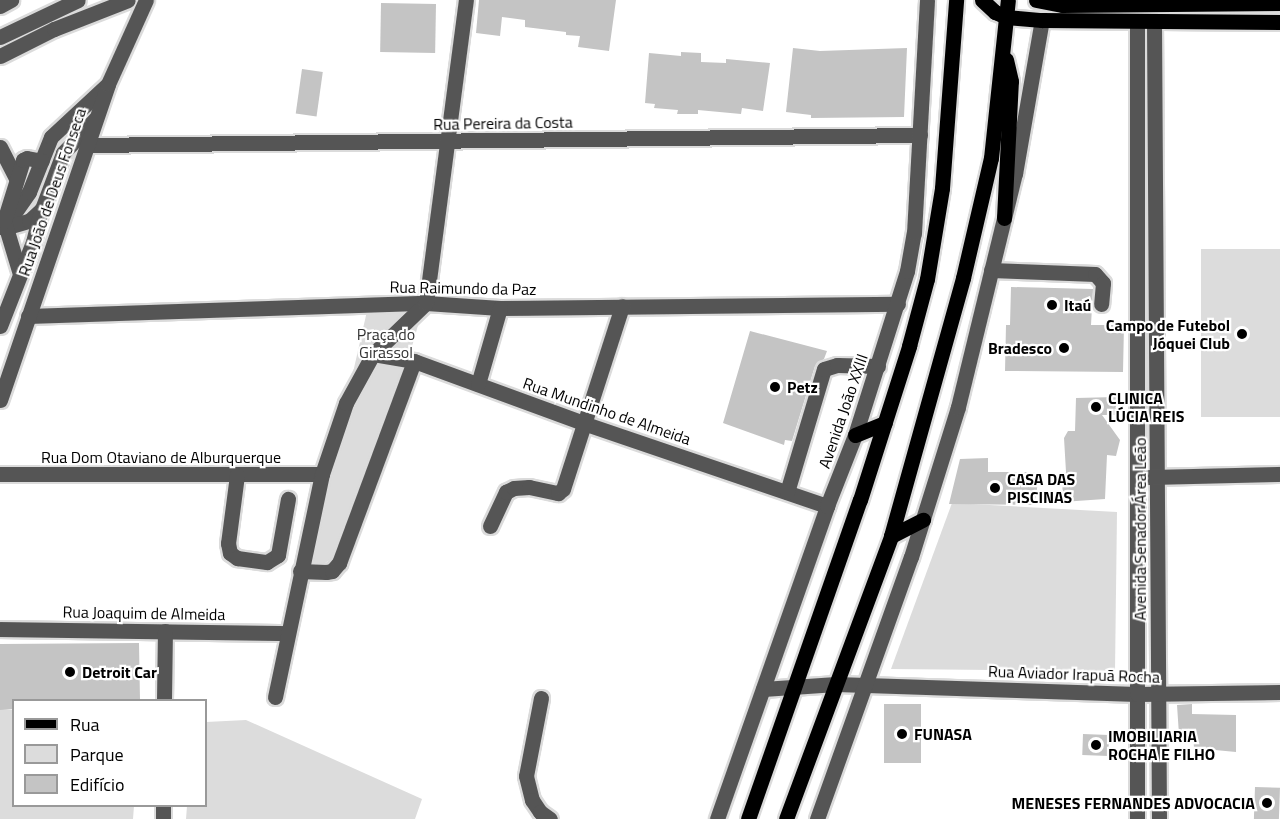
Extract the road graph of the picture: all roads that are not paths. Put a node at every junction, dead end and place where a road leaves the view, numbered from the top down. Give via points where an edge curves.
1 (11, 0) edge
2 (78, 0) edge
3 (128, 0) edge
4 (146, 0) edge
5 (466, 0) edge
6 (927, 0) edge
7 (956, 0) edge
8 (982, 0) edge
9 (1008, 0) edge
10 (1036, 0) edge
11 (1134, 2) edge
12 (1280, 3) edge
13 (0, 6) edge
14 (46, 14) junction
15 (1006, 17) junction
16 (1042, 20) junction
17 (1280, 22) edge
18 (1137, 23) junction
19 (1154, 23) junction
20 (54, 29) junction
21 (0, 37) edge
22 (1003, 52) junction
23 (0, 56) edge
24 (108, 84) junction
25 (100, 110) junction
26 (920, 135) junction
27 (447, 142) junction
28 (88, 145) junction
29 (0, 147) edge
30 (42, 160) junction
31 (1137, 169) junction
32 (1155, 170) junction
33 (16, 178) junction
34 (42, 209) junction
35 (1004, 218) junction
36 (2, 230) edge
37 (1156, 245) junction
38 (1136, 246) junction
39 (992, 270) junction
40 (20, 274) junction
41 (426, 303) junction
42 (898, 304) junction
43 (1101, 304) dead end
44 (622, 306) junction
45 (500, 308) junction
46 (28, 316) junction
47 (0, 326) edge
48 (1156, 348) junction
49 (1135, 349) junction
50 (373, 354) junction
51 (414, 361) junction
52 (878, 366) junction
53 (478, 384) junction
54 (0, 400) edge
55 (583, 423) junction
56 (885, 423) junction
57 (855, 435) junction
58 (0, 474) edge
59 (322, 474) junction
60 (1280, 474) edge
61 (237, 475) junction
62 (1158, 477) junction
63 (1136, 478) junction
64 (787, 492) junction
65 (288, 499) dead end
66 (827, 506) junction
67 (923, 520) junction
68 (490, 526) dead end
69 (891, 536) junction
70 (300, 571) junction
71 (0, 629) edge
72 (165, 631) junction
73 (288, 633) junction
74 (836, 684) junction
75 (867, 684) junction
76 (797, 686) junction
77 (763, 689) junction
78 (1280, 692) edge
79 (1137, 694) junction
80 (1158, 695) junction
81 (275, 697) dead end
82 (541, 698) dead end
83 (164, 699) edge
84 (550, 819) edge
85 (717, 819) edge
86 (748, 819) edge
87 (786, 819) edge
88 (817, 819) edge
89 (1137, 819) edge
90 (1159, 819) edge

1 - 13 street
2 - 14 street
3 - 20 street
4 - 24 street, Rua João de Deus Fonseca
5 - 27 street
6 - 26 street, Avenida João XXIII
7 - 56 main road via 942,188 929,268
8 - 15 main road
9 - 15 main road
10 - 11 main road via 1062,5
11 - 12 main road
14 - 20 street
14 - 21 street
15 - 16 main road
15 - 22 main road
16 - 18 main road
16 - 35 street
17 - 19 main road
18 - 19 main road
18 - 31 street, Avenida Senador Área Leão
19 - 32 street, Avenida Senador Área Leão
20 - 23 street
22 - 35 main road via 1011,81
22 - 69 main road via 991,158 963,278
24 - 25 street, Rua João de Deus Fonseca
24 - 30 street via 51,137
25 - 28 street, Rua João de Deus Fonseca
25 - 34 street via 63,153
25 - 36 street via 61,140 32,206
26 - 27 street, Rua Pereira da Costa
26 - 42 street, Avenida João XXIII via 914,233
27 - 28 street, Rua Pereira da Costa
27 - 41 street
28 - 46 street, Rua João de Deus Fonseca
29 - 33 street
30 - 33 street via 23,160
30 - 36 street via 29,192
31 - 32 street
31 - 38 street, Avenida Senador Área Leão
32 - 37 street, Avenida Senador Área Leão
33 - 36 street
34 - 36 street via 29,221
34 - 40 street
35 - 39 street
36 - 40 street
37 - 38 street
37 - 48 street, Avenida Senador Área Leão
38 - 49 street, Avenida Senador Área Leão
39 - 43 street via 1095,274 1103,283
39 - 67 street via 958,406
40 - 47 street
41 - 45 street, Rua Raimundo da Paz
41 - 46 street, Rua Raimundo da Paz
41 - 50 street
42 - 44 street, Rua Raimundo da Paz
42 - 52 street, Avenida João XXIII
44 - 45 street, Rua Raimundo da Paz
44 - 55 street
45 - 53 street
46 - 54 street, Rua João de Deus Fonseca
48 - 49 street
48 - 62 street, Avenida Senador Área Leão
49 - 63 street, Avenida Senador Área Leão
50 - 51 street, Rua Mundinho de Almeida
50 - 59 street via 346,403
51 - 53 street, Rua Mundinho de Almeida
51 - 70 street via 339,563 332,571
52 - 57 street, Avenida João XXIII
52 - 64 street via 837,365 825,369
53 - 55 street, Rua Mundinho de Almeida
55 - 64 street, Rua Mundinho de Almeida
55 - 68 street via 563,489 558,493 529,487 506,492
56 - 57 main road
56 - 76 main road
57 - 66 street, Avenida João XXIII
58 - 61 street, Rua Dom Otaviano de Alburquerque
59 - 61 street, Rua Dom Otaviano de Alburquerque
59 - 70 street
60 - 62 street
61 - 65 street via 228,543 230,553 237,558 267,562 278,555
62 - 63 street
62 - 80 street, Avenida Senador Área Leão
63 - 79 street, Avenida Senador Área Leão
64 - 66 street, Rua Mundinho de Almeida
66 - 77 street, Avenida João XXIII
67 - 69 main road
67 - 75 street
69 - 74 main road
70 - 73 street
71 - 72 street, Rua Joaquim de Almeida
72 - 73 street, Rua Joaquim de Almeida
72 - 83 street
73 - 81 street
74 - 75 street, Rua Aviador Irapuã Rocha
74 - 76 street, Rua Aviador Irapuã Rocha
74 - 87 main road
75 - 79 street, Rua Aviador Irapuã Rocha
75 - 88 street
76 - 77 street, Rua Aviador Irapuã Rocha
76 - 86 main road
77 - 85 street, Avenida João XXIII
78 - 80 street, Rua Aviador Irapuã Rocha
79 - 80 street, Rua Aviador Irapuã Rocha
79 - 89 street, Avenida Senador Área Leão
80 - 90 street, Avenida Senador Área Leão
82 - 84 street via 526,776 532,800

